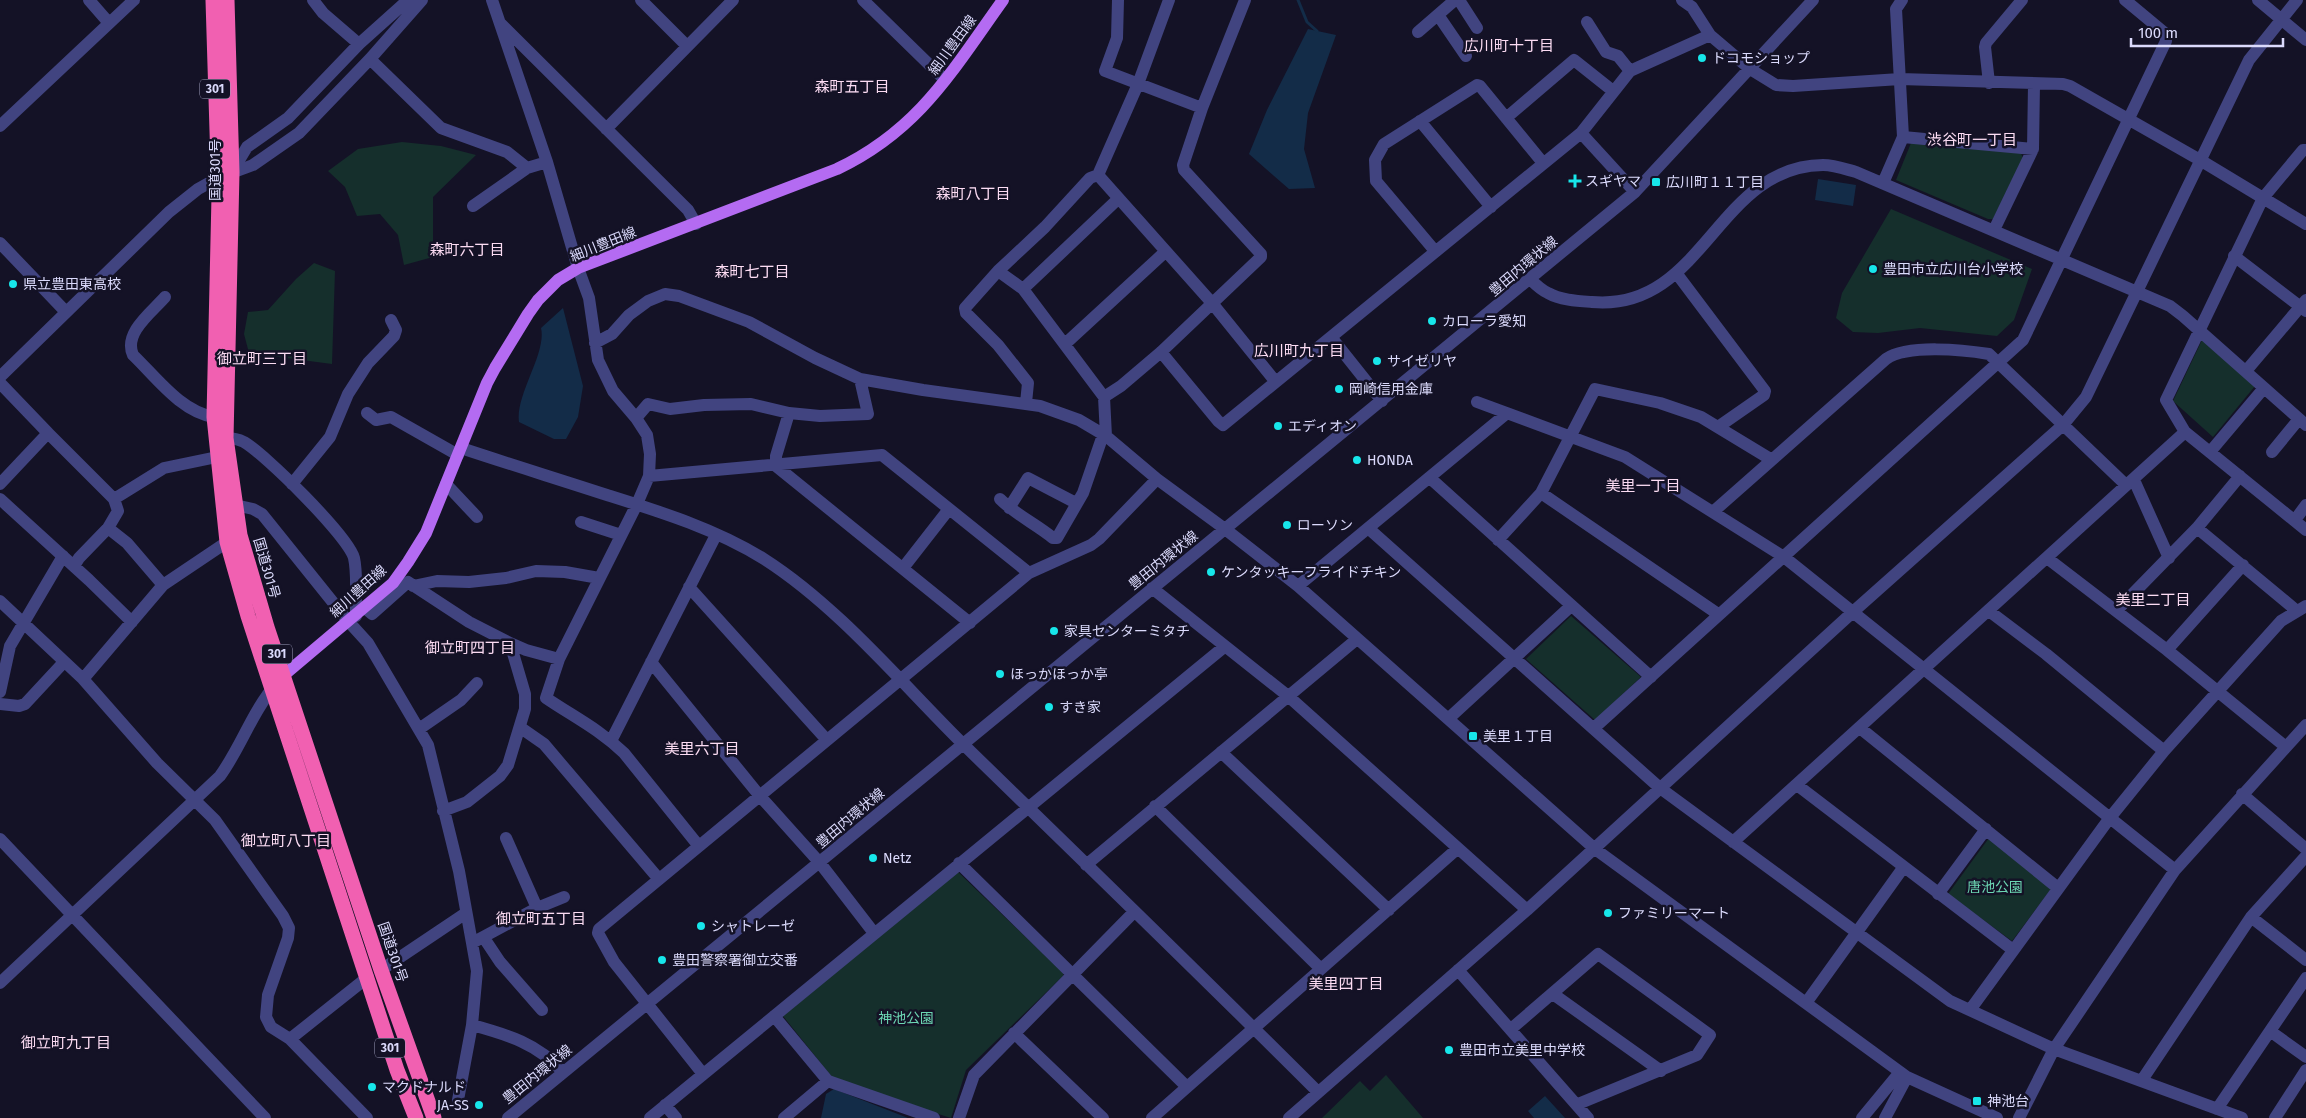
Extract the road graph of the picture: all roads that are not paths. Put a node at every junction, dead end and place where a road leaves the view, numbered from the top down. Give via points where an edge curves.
1 (88, 0) edge
2 (134, 0) edge
3 (213, 0) edge
4 (227, 0) edge
5 (313, 0) edge
6 (422, 0) edge
7 (492, 0) edge
8 (641, 0) edge
9 (733, 0) edge
10 (863, 0) edge
11 (1003, 0) edge
12 (1118, 0) edge
13 (1169, 0) edge
14 (1245, 0) edge
15 (1455, 0) edge
16 (1459, 0) edge
17 (1682, 0) edge
18 (1813, 0) edge
19 (1902, 0) edge
20 (2022, 0) edge
21 (2126, 0) edge
22 (2258, 0) edge
23 (2297, 0) edge
24 (403, 4) edge
25 (1438, 15) junction
26 (2281, 19) junction
27 (1587, 22) dead end
28 (109, 23) junction
29 (499, 23) junction
30 (1477, 28) dead end
31 (1418, 32) dead end
32 (1710, 35) junction
33 (2306, 40) edge
34 (359, 44) junction
35 (687, 46) junction
36 (1466, 56) dead end
37 (370, 59) junction
38 (1750, 70) junction
39 (1630, 71) junction
40 (1900, 79) junction
41 (945, 80) junction
42 (1989, 83) junction
43 (1138, 84) junction
44 (2034, 84) junction
45 (1613, 91) junction
46 (1202, 108) junction
47 (1506, 118) junction
48 (2129, 120) junction
49 (1420, 121) junction
50 (0, 126) edge
51 (606, 129) junction
52 (1581, 133) junction
53 (1903, 138) junction
54 (2033, 149) junction
55 (2306, 150) edge
56 (2200, 160) junction
57 (547, 162) junction
58 (1543, 163) junction
59 (528, 168) junction
60 (232, 172) junction
61 (1098, 175) junction
62 (218, 178) junction
63 (1883, 183) junction
64 (1635, 192) junction
65 (2263, 198) junction
66 (1118, 199) junction
67 (473, 206) dead end
68 (1491, 207) junction
69 (696, 224) junction
70 (2306, 224) edge
71 (1994, 230) junction
72 (0, 243) edge
73 (1435, 251) junction
74 (1165, 252) junction
75 (2234, 256) junction
76 (2062, 260) junction
77 (578, 268) junction
78 (998, 271) junction
79 (1677, 274) junction
80 (1530, 279) junction
81 (1023, 289) junction
82 (2136, 291) junction
83 (165, 297) dead end
84 (1212, 303) junction
85 (2304, 306) edge
86 (66, 312) junction
87 (392, 320) dead end
88 (2198, 330) junction
89 (1331, 337) junction
90 (595, 343) junction
91 (1066, 344) junction
92 (1160, 352) junction
93 (1998, 364) junction
94 (2246, 371) junction
95 (0, 376) edge
96 (860, 379) junction
97 (1275, 381) junction
98 (0, 383) edge
99 (2264, 388) junction
100 (1104, 397) junction
101 (1382, 401) junction
102 (1477, 402) dead end
103 (1026, 404) junction
104 (789, 412) junction
105 (367, 413) dead end
106 (1506, 414) junction
107 (214, 417) junction
108 (636, 418) junction
109 (2303, 422) edge
110 (2063, 425) junction
111 (1718, 427) junction
112 (2185, 432) junction
113 (48, 433) junction
114 (1105, 436) junction
115 (1570, 437) junction
116 (226, 438) junction
117 (459, 452) junction
118 (2210, 452) junction
119 (2272, 452) dead end
120 (218, 458) junction
121 (1772, 460) junction
122 (776, 466) junction
123 (650, 476) junction
124 (2240, 476) junction
125 (1430, 478) junction
126 (1156, 479) junction
127 (2130, 482) junction
128 (0, 484) edge
129 (292, 484) junction
130 (446, 484) junction
131 (1541, 493) junction
132 (0, 499) edge
133 (114, 499) junction
134 (1076, 503) junction
135 (637, 504) junction
136 (235, 505) junction
137 (2306, 505) edge
138 (949, 509) junction
139 (1714, 511) junction
140 (477, 516) dead end
141 (2295, 520) junction
142 (581, 522) dead end
143 (108, 528) junction
144 (1368, 528) junction
145 (2198, 528) junction
146 (1226, 529) junction
147 (2306, 530) edge
148 (621, 535) junction
149 (716, 535) junction
150 (1498, 540) junction
151 (227, 542) junction
152 (63, 556) junction
153 (1784, 557) junction
154 (2048, 558) junction
155 (2169, 558) junction
156 (2243, 565) junction
157 (74, 566) junction
158 (902, 568) junction
159 (1029, 573) junction
160 (599, 578) junction
161 (163, 586) junction
162 (414, 586) junction
163 (1298, 586) junction
164 (689, 588) junction
165 (1152, 588) junction
166 (0, 601) edge
167 (1571, 606) junction
168 (2301, 609) edge
169 (2116, 610) junction
170 (1854, 611) junction
171 (1989, 611) junction
172 (1718, 614) junction
173 (356, 615) junction
174 (132, 622) junction
175 (25, 623) junction
176 (970, 623) junction
177 (1358, 639) junction
178 (510, 643) junction
179 (1224, 647) junction
180 (2167, 650) junction
181 (1512, 658) junction
182 (559, 659) junction
183 (64, 662) junction
184 (650, 662) junction
185 (1924, 668) junction
186 (284, 675) junction
187 (1651, 677) junction
188 (83, 679) junction
189 (901, 680) junction
190 (477, 683) dead end
191 (273, 688) junction
192 (2217, 691) junction
193 (0, 692) edge
194 (1288, 696) junction
195 (0, 704) edge
196 (1448, 719) junction
197 (2306, 725) edge
198 (521, 728) junction
199 (1594, 728) junction
200 (1860, 728) junction
201 (419, 729) junction
202 (826, 739) junction
203 (611, 740) junction
204 (963, 744) junction
205 (2286, 747) junction
206 (2164, 751) junction
207 (1221, 752) junction
208 (1797, 785) junction
209 (1660, 788) junction
210 (2242, 794) junction
211 (759, 795) junction
212 (194, 800) junction
213 (1155, 806) junction
214 (1028, 807) junction
215 (443, 811) junction
216 (2109, 819) junction
217 (1986, 829) junction
218 (506, 838) dead end
219 (0, 839) edge
220 (1733, 842) junction
221 (698, 845) junction
222 (1458, 849) junction
223 (1594, 849) junction
224 (2306, 849) edge
225 (2306, 856) edge
226 (820, 863) junction
227 (959, 864) junction
228 (1086, 865) junction
229 (1903, 868) junction
230 (2175, 870) junction
231 (658, 878) junction
232 (2058, 888) junction
233 (1938, 894) junction
234 (564, 897) dead end
235 (537, 908) junction
236 (1389, 910) junction
237 (1527, 910) junction
238 (1134, 912) junction
239 (466, 913) junction
240 (72, 916) junction
241 (2251, 917) junction
242 (874, 933) junction
243 (1856, 933) junction
244 (478, 940) junction
245 (2013, 950) junction
246 (2306, 960) edge
247 (1321, 969) junction
248 (1458, 970) junction
249 (374, 974) junction
250 (1071, 975) junction
251 (2306, 978) edge
252 (0, 983) edge
253 (1553, 994) junction
254 (649, 1003) junction
255 (1806, 1003) junction
256 (542, 1010) dead end
257 (1970, 1010) junction
258 (774, 1016) junction
259 (472, 1025) junction
260 (1255, 1029) junction
261 (1511, 1029) junction
262 (2270, 1031) junction
263 (1014, 1033) junction
264 (290, 1039) junction
265 (2054, 1049) junction
266 (2306, 1057) edge
267 (2306, 1070) edge
268 (1661, 1071) junction
269 (563, 1072) junction
270 (703, 1074) junction
271 (1903, 1074) junction
272 (2142, 1080) junction
273 (828, 1081) junction
274 (1187, 1087) junction
275 (1318, 1092) junction
276 (458, 1100) dead end
277 (1578, 1104) junction
278 (665, 1106) junction
279 (2218, 1109) junction
280 (266, 1118) edge
281 (367, 1118) edge
282 (416, 1118) edge
283 (434, 1118) edge
284 (508, 1118) edge
285 (650, 1118) edge
286 (676, 1118) edge
287 (784, 1118) edge
288 (934, 1118) edge
289 (959, 1118) edge
290 (1103, 1118) edge
291 (1152, 1118) edge
292 (1289, 1118) edge
293 (1588, 1118) edge
294 (1862, 1118) edge
295 (1885, 1118) edge
296 (1997, 1118) edge
297 (2019, 1118) edge
298 (2242, 1118) edge
299 (2275, 1118) edge

1 - 28 street
2 - 28 street
3 - 62 highway, 国道301号 / 301
4 - 60 highway, 国道301号 / 301
5 - 34 street
6 - 37 street
7 - 29 street
8 - 35 street
9 - 35 street
10 - 41 street
11 - 41 main road, 細川豊田線
12 - 43 street via 1117,38 1105,71
13 - 43 street
14 - 46 street
15 - 25 street
16 - 30 street
17 - 32 street via 1692,8
18 - 38 street, 豊田内環状線
19 - 40 street via 1896,9
20 - 42 street via 1986,42
21 - 48 street via 2167,38
22 - 26 street
23 - 26 street
24 - 34 street
25 - 31 street
25 - 36 street
26 - 33 street
26 - 56 street via 2249,60
27 - 39 street via 1606,52 1618,56
28 - 50 street
29 - 51 street
29 - 57 street
32 - 38 street
32 - 39 street
34 - 60 street via 288,118 247,147
35 - 51 street
37 - 59 street via 442,128 507,152
37 - 60 street via 299,133 253,165
38 - 40 street via 1776,85 1786,86
38 - 64 street, 豊田内環状線
39 - 45 street
40 - 42 street
40 - 53 street
41 - 69 main road, 細川豊田線 via 921,110 900,129 856,160
42 - 44 street
43 - 46 street
43 - 61 street
44 - 48 street via 2070,86
44 - 54 street
45 - 47 street via 1574,60
45 - 52 street
46 - 84 street via 1183,160 1184,170 1261,254 1259,260
47 - 49 street via 1477,85
47 - 58 street
48 - 56 street
48 - 76 street
49 - 68 street
49 - 73 street via 1384,144 1375,160 1376,181
51 - 69 street via 688,210
52 - 58 street
52 - 64 street
53 - 54 street
53 - 63 street
54 - 71 street
55 - 65 street
56 - 65 street
56 - 82 street
57 - 59 street
57 - 77 street
58 - 68 street
59 - 67 street
60 - 62 street
60 - 116 highway, 国道301号 / 301
61 - 66 street
61 - 78 street via 1090,178
62 - 86 street via 169,212
62 - 107 highway, 国道301号 / 301
63 - 71 street
63 - 79 street via 1856,172 1823,165 1778,175 1752,192
64 - 80 street, 豊田内環状線
65 - 70 street
65 - 75 street
66 - 74 street
66 - 81 street
68 - 73 street
69 - 77 main road, 細川豊田線
71 - 76 street
72 - 86 street
73 - 89 street
74 - 84 street
74 - 91 street
75 - 85 street
75 - 88 street
76 - 82 street
76 - 93 street via 2024,340
77 - 90 street via 589,298
77 - 117 main road, 細川豊田線 via 548,289 528,314 487,383
78 - 81 street
78 - 103 street via 965,308 966,313 998,345 1028,383
79 - 80 street via 1654,290 1633,299 1608,303 1548,294
79 - 111 street via 1765,391 1764,395
80 - 101 street, 豊田内環状線
81 - 91 street
82 - 88 street via 2170,306
82 - 110 street via 2086,397
83 - 107 street via 133,332 130,348 133,355 171,392 200,415
84 - 92 street
84 - 97 street
85 - 94 street
86 - 95 street
87 - 129 street via 396,330 394,336 368,363 348,394 330,437
88 - 94 street
88 - 112 street via 2166,400
89 - 97 street
89 - 101 street
90 - 96 street via 612,334 641,306 666,294 749,322
90 - 108 street via 604,375
91 - 100 street
92 - 97 street via 1223,425
92 - 100 street
93 - 110 street
93 - 121 street via 1990,354 1976,352 1924,350 1894,354
93 - 153 street
94 - 99 street
96 - 103 street
96 - 104 street via 868,414 820,416
98 - 113 street
99 - 109 street
99 - 118 street
100 - 114 street
101 - 146 street, 豊田内環状線
102 - 106 street
103 - 114 street via 1064,413
104 - 108 street via 751,404 670,409 648,404
104 - 122 street
105 - 117 street via 376,420 391,417
106 - 115 street
106 - 125 street
107 - 120 highway, 国道301号 / 301
108 - 123 street via 647,436
109 - 119 street
110 - 127 street
110 - 170 street
111 - 115 street via 1701,417 1660,403 1599,389 1592,392
111 - 121 street
112 - 118 street
112 - 127 street
113 - 128 street
113 - 133 street
114 - 126 street
114 - 134 street
115 - 131 street
115 - 139 street via 1625,457
116 - 129 street via 245,442
116 - 136 highway, 国道301号 / 301
117 - 130 main road, 細川豊田線
117 - 135 street
118 - 124 street
120 - 133 street via 164,468
120 - 151 highway, 国道301号 / 301
121 - 139 street
122 - 123 street
122 - 138 street via 882,455
122 - 158 street
123 - 135 street
124 - 141 street
124 - 145 street
125 - 144 street
125 - 150 street
126 - 146 street
126 - 159 street via 1091,545
127 - 154 street
127 - 155 street
129 - 173 street via 314,506 354,558
130 - 140 street
130 - 173 main road, 細川豊田線 via 426,533 408,562 393,583
131 - 150 street
131 - 172 street
132 - 152 street
133 - 143 street via 118,511
134 - 134 street via 1057,538 1005,504 1028,478
135 - 148 street
135 - 149 street
136 - 173 street via 262,514
136 - 186 highway, 国道301号 / 301 via 240,535
137 - 141 street
138 - 158 street
138 - 159 street
139 - 153 street
141 - 147 street
142 - 148 street
143 - 157 street
143 - 161 street via 128,543
144 - 163 street
144 - 181 street
145 - 155 street
145 - 156 street
146 - 163 street
146 - 165 street, 豊田内環状線
148 - 160 street
149 - 164 street
149 - 189 street via 763,559 790,578
150 - 167 street
151 - 161 street
151 - 191 highway, 国道301号 / 301
152 - 157 street
152 - 175 street
153 - 170 street
153 - 172 street
154 - 169 street
154 - 171 street
155 - 169 street
156 - 168 street
156 - 180 street
157 - 174 street
158 - 176 street
159 - 176 street
160 - 162 street via 536,571 506,578 437,581
160 - 182 street
161 - 174 street
162 - 173 street via 408,582 372,614
162 - 178 street via 469,622
163 - 177 street
164 - 184 street
164 - 202 street
165 - 179 street
165 - 204 street, 豊田内環状線
166 - 175 street
167 - 181 street
167 - 187 street
168 - 192 street via 2281,621
169 - 180 street
170 - 185 street
170 - 209 street
171 - 185 street
171 - 206 street
172 - 187 street
173 - 186 main road, 細川豊田線
173 - 201 street via 368,643
174 - 188 street
175 - 183 street
175 - 193 street via 10,646
176 - 189 street
177 - 194 street
177 - 196 street
178 - 182 street
178 - 198 street via 525,694 526,710
179 - 194 street
179 - 214 street
180 - 192 street
181 - 196 street
181 - 199 street
182 - 203 street via 546,698
183 - 188 street
183 - 195 street via 25,704
184 - 203 street
184 - 211 street
185 - 200 street
185 - 216 street
186 - 191 street
186 - 249 highway, 国道301号 / 301
187 - 199 street
188 - 212 street
189 - 202 street
189 - 204 street
190 - 201 street via 461,700
191 - 212 street via 220,776
191 - 249 highway, 国道301号 / 301
192 - 205 street
192 - 206 street
194 - 207 street
194 - 222 street
196 - 223 street
197 - 205 street
198 - 215 street via 508,765 500,776 467,802
198 - 231 street via 540,740
199 - 209 street
200 - 208 street
200 - 217 street
201 - 215 street via 428,745
202 - 211 street
203 - 221 street
204 - 214 street
204 - 226 street, 豊田内環状線
205 - 210 street
206 - 216 street
207 - 213 street
207 - 236 street
208 - 220 street
208 - 229 street
209 - 220 street
209 - 223 street
210 - 224 street
210 - 230 street
211 - 221 street
211 - 226 street
212 - 240 street
212 - 264 street via 215,820 283,916 288,928 285,953 268,995 266,1017 271,1027
213 - 228 street
213 - 247 street
214 - 227 street
214 - 228 street
215 - 239 street via 459,870
216 - 230 street
216 - 232 street
217 - 232 street
217 - 233 street
218 - 235 street
219 - 240 street
220 - 243 street
221 - 231 street
222 - 236 street
222 - 237 street
223 - 237 street
223 - 255 street
225 - 241 street
226 - 242 street
226 - 254 street, 豊田内環状線
227 - 242 street
227 - 250 street
228 - 238 street
229 - 233 street
229 - 243 street
230 - 265 street
231 - 254 street via 601,926 598,933 614,962
232 - 245 street
233 - 245 street
234 - 235 street
235 - 244 street
236 - 247 street
237 - 248 street
238 - 250 street
238 - 260 street
239 - 244 street
239 - 249 street
240 - 252 street
240 - 280 street
241 - 246 street
241 - 272 street
242 - 258 street
243 - 255 street
243 - 257 street via 1950,1001
244 - 256 street
244 - 259 street
245 - 257 street
247 - 260 street
248 - 261 street
248 - 275 street
249 - 264 street
249 - 282 highway, 国道301号 / 301 via 397,1070
249 - 283 highway, 国道301号 / 301
250 - 263 street
250 - 274 street
251 - 262 street
253 - 261 street
253 - 268 street
253 - 268 street via 1598,954 1710,1035 1697,1055
254 - 269 street, 豊田内環状線
254 - 270 street
255 - 271 street
257 - 265 street
258 - 270 street
258 - 273 street
259 - 269 street via 515,1037 554,1062
259 - 276 street
260 - 274 street
260 - 275 street
261 - 277 street
262 - 266 street
262 - 279 street
263 - 289 street via 974,1075
263 - 290 street
264 - 281 street
265 - 272 street
265 - 297 street
267 - 299 street
268 - 277 street
269 - 284 street, 豊田内環状線
270 - 278 street
271 - 294 street
271 - 295 street
271 - 296 street
272 - 279 street
273 - 287 street
273 - 288 street
274 - 291 street
275 - 292 street
277 - 293 street
278 - 285 street
278 - 286 street
279 - 298 street

